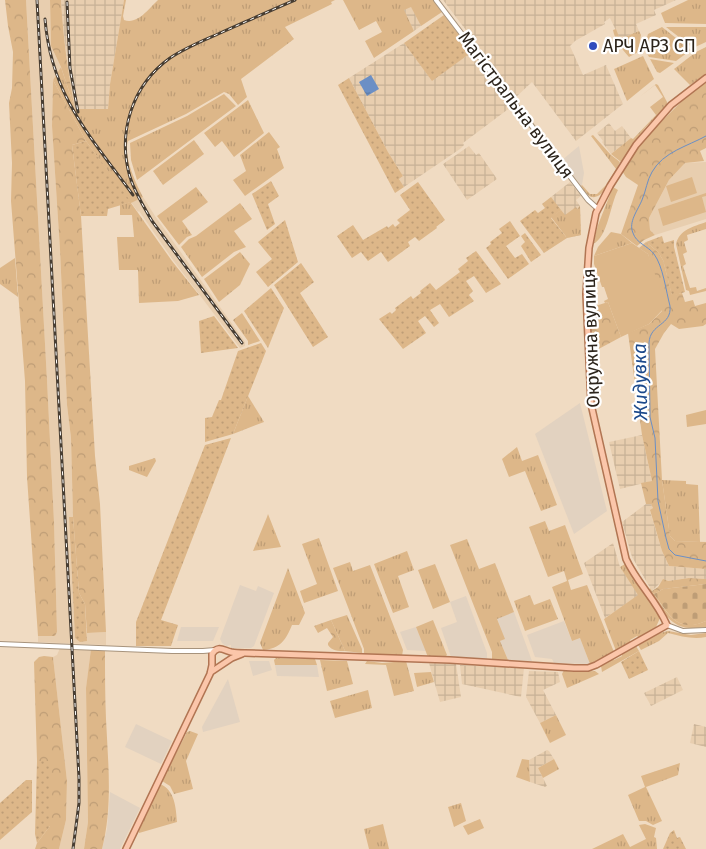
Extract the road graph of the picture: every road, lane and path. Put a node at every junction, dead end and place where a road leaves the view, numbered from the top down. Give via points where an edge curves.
1 (436, 0) edge
2 (706, 78) edge
3 (598, 209) junction
4 (666, 625) junction
5 (706, 630) edge
6 (0, 644) edge
7 (215, 650) junction
8 (226, 650) junction
9 (203, 651) junction
10 (245, 653) junction
11 (212, 659) junction
12 (228, 662) junction
13 (220, 666) junction
14 (210, 674) junction
15 (126, 849) edge

1 - 3 street, Магістральна вулиця
2 - 3 main road, Окружна вулиця via 651,126 623,164
3 - 4 main road, Окружна вулиця via 586,278 591,404 626,559 659,608
4 - 5 street via 683,631
4 - 10 main road via 588,668
6 - 9 street
7 - 8 main road
7 - 9 street
7 - 11 main road
8 - 10 main road
8 - 12 main road
9 - 11 street
10 - 12 main road
11 - 13 main road
11 - 14 main road
12 - 13 main road
13 - 14 main road
14 - 15 main road

